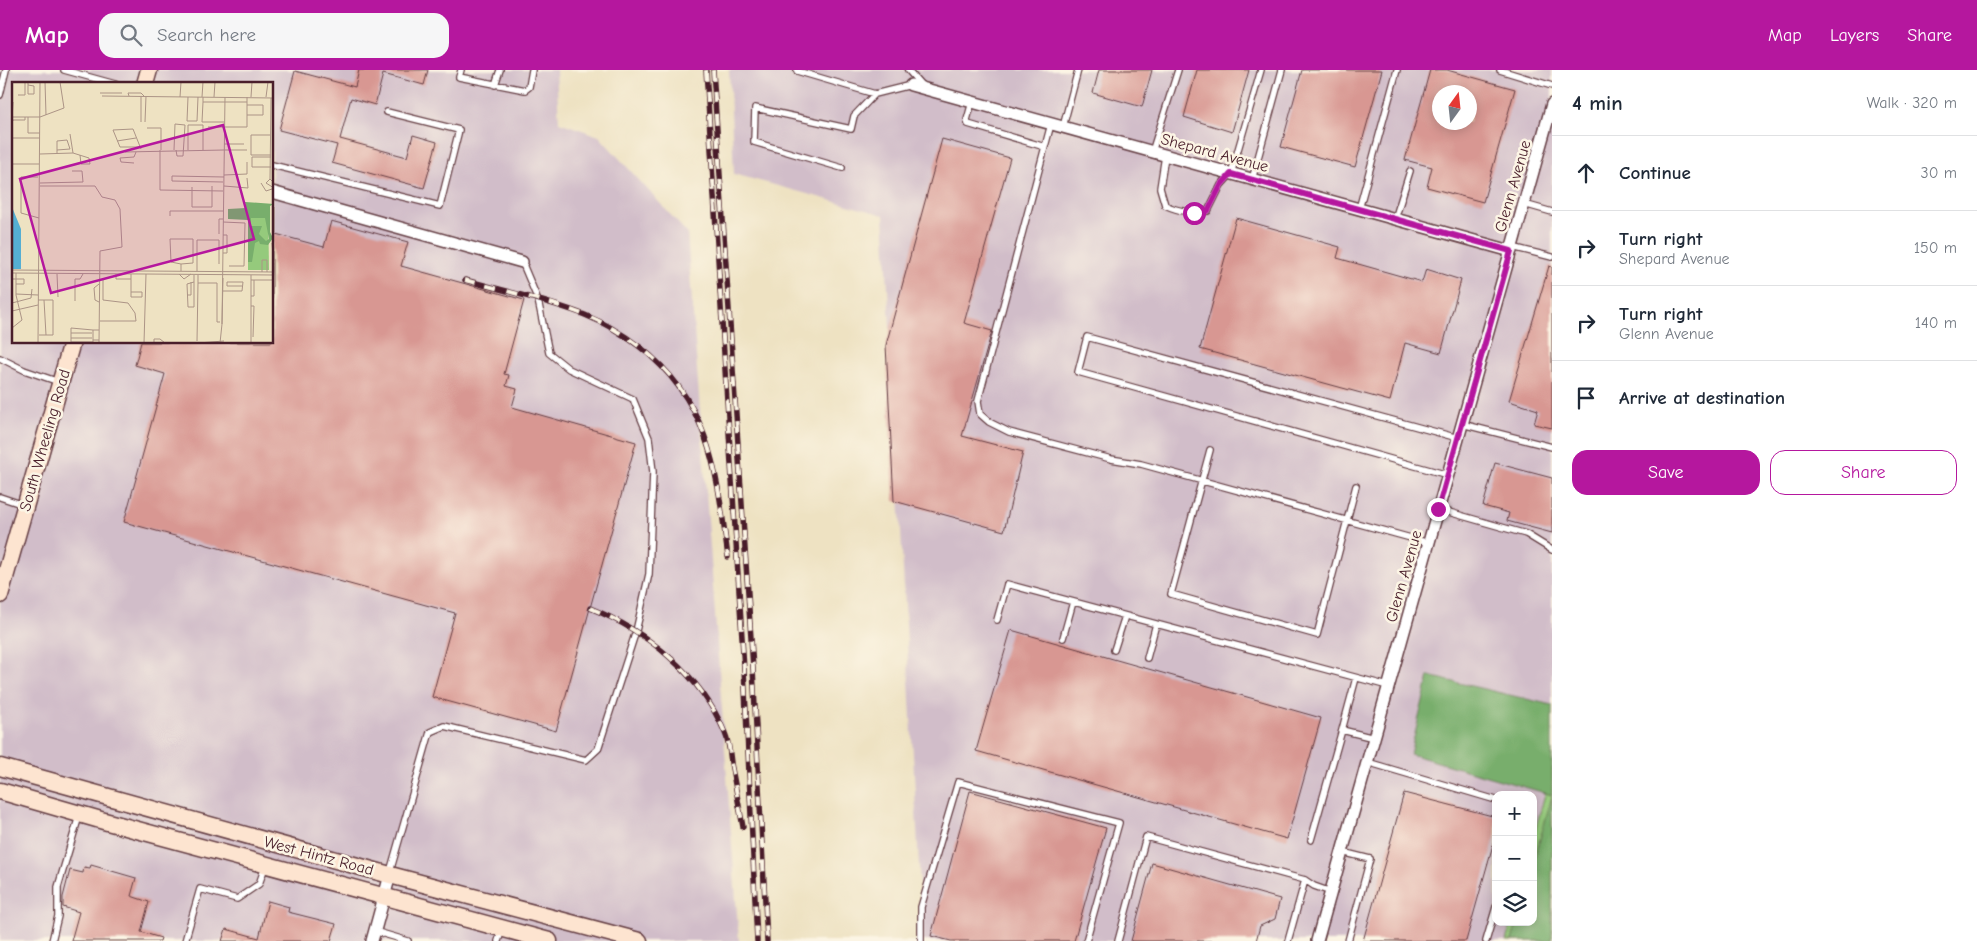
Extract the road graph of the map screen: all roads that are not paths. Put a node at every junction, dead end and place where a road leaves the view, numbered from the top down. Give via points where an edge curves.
1 (6, 70) edge
2 (64, 70) edge
3 (461, 70) edge
4 (500, 70) edge
5 (532, 70) edge
6 (908, 70) edge
7 (1078, 70) edge
8 (1178, 70) edge
9 (1261, 70) edge
10 (1282, 70) edge
11 (1396, 70) edge
12 (1500, 70) edge
13 (797, 71) edge
14 (108, 82) edge
15 (495, 85) junction
16 (911, 85) joint
17 (1552, 86) edge
18 (925, 89) junction
19 (0, 94) edge
20 (875, 94) junction
21 (972, 102) junction
22 (1552, 104) edge
23 (387, 112) dead end
24 (1057, 126) junction
25 (1045, 147) junction
26 (1152, 152) junction
27 (1165, 156) junction
28 (274, 165) edge
29 (842, 168) dead end
30 (1410, 171) dead end
31 (1231, 174) junction
32 (1252, 180) junction
33 (274, 193) edge
34 (1524, 204) junction
35 (1359, 209) junction
36 (1552, 212) edge
37 (1395, 219) junction
38 (1512, 249) junction
39 (1552, 257) edge
40 (522, 262) joint
41 (71, 344) edge
42 (0, 358) edge
43 (61, 383) junction
44 (1462, 424) junction
45 (1458, 438) junction
46 (1552, 447) edge
47 (1210, 450) dead end
48 (1448, 475) junction
49 (1202, 480) junction
50 (1356, 486) dead end
51 (0, 497) edge
52 (26, 506) junction
53 (1438, 509) junction
54 (1347, 520) junction
55 (1429, 542) junction
56 (1552, 550) edge
57 (0, 595) edge
58 (1073, 602) junction
59 (1124, 616) junction
60 (997, 620) dead end
61 (1156, 624) junction
62 (1063, 638) dead end
63 (1114, 650) dead end
64 (1147, 658) dead end
65 (1356, 678) junction
66 (1388, 686) junction
67 (1342, 730) junction
68 (1374, 738) junction
69 (1367, 762) junction
70 (0, 767) edge
71 (0, 791) edge
72 (1492, 799) edge
73 (80, 814) junction
74 (1311, 840) dead end
75 (1342, 852) junction
76 (266, 865) junction
77 (390, 874) junction
78 (1305, 880) junction
79 (1331, 892) junction
80 (384, 897) junction
81 (1492, 921) edge
82 (500, 935) edge
83 (373, 936) edge
84 (399, 940) edge
85 (52, 941) edge
86 (185, 941) edge
87 (408, 941) edge
88 (549, 941) edge
89 (640, 941) edge
90 (920, 941) edge
91 (1086, 941) edge
92 (1118, 941) edge
93 (1288, 941) edge
94 (1317, 941) edge
95 (1348, 941) edge
96 (1486, 941) edge

1 - 19 lane
2 - 14 lane
3 - 15 lane via 459,77
4 - 15 lane
5 - 15 lane via 529,87 525,90
6 - 18 lane
7 - 24 lane
8 - 26 lane
9 - 31 lane
10 - 32 lane
11 - 35 lane
12 - 17 lane
13 - 20 lane
16 - 18 street, Shepard Avenue
16 - 20 lane
18 - 21 street, Shepard Avenue
20 - 29 lane via 854,116 851,129 755,108 754,142
21 - 24 street, Shepard Avenue
21 - 25 lane via 968,124
22 - 34 street, Glenn Avenue
23 - 28 lane via 459,130 440,206
24 - 25 lane
24 - 26 street, Shepard Avenue
25 - 49 lane via 978,401 980,414 1009,432
26 - 27 street, Shepard Avenue
27 - 31 street, Shepard Avenue
27 - 31 lane via 1160,188 1165,205 1175,210 1208,211 1221,185
30 - 37 lane
31 - 32 street, Shepard Avenue
32 - 35 street, Shepard Avenue
33 - 40 street
34 - 36 lane
34 - 38 street, Glenn Avenue
35 - 37 street, Shepard Avenue
37 - 38 street, Shepard Avenue
38 - 39 lane
38 - 44 street, Glenn Avenue
40 - 77 lane via 538,300 549,353 569,369 633,400 649,438 653,472 649,574 636,631 598,749 586,760 444,726 430,732
41 - 43 main road, South Wheeling Road
42 - 43 lane
43 - 52 main road, South Wheeling Road
44 - 45 street, Glenn Avenue
44 - 46 lane
45 - 48 street, Glenn Avenue
45 - 48 lane via 1087,337 1078,372
47 - 49 lane
48 - 53 street, Glenn Avenue
49 - 54 lane
49 - 54 lane via 1171,594 1317,635
50 - 54 lane
51 - 52 lane
52 - 57 main road, South Wheeling Road
53 - 55 street, Glenn Avenue
53 - 56 lane via 1526,534
54 - 55 lane
55 - 66 street, Glenn Avenue
58 - 59 lane
58 - 60 lane via 1007,584
58 - 62 lane
59 - 61 lane
59 - 63 lane
61 - 64 lane
61 - 65 lane
65 - 66 lane
65 - 67 lane
66 - 68 street, Glenn Avenue
67 - 68 lane
67 - 74 lane
68 - 69 street, Glenn Avenue
69 - 72 lane
69 - 75 street, Glenn Avenue
70 - 77 main road, West Hintz Road
71 - 73 main road, West Hintz Road
73 - 76 main road, West Hintz Road
73 - 85 lane via 58,887 58,916
75 - 79 street, Glenn Avenue
75 - 95 lane via 1370,859
76 - 80 main road, West Hintz Road
76 - 86 lane via 259,884 237,898 200,888
77 - 80 street
77 - 89 main road, West Hintz Road
78 - 79 lane
78 - 92 lane via 1146,837
78 - 93 lane
79 - 94 street, Glenn Avenue
80 - 82 main road, West Hintz Road
80 - 83 street
81 - 96 lane
82 - 88 main road, West Hintz Road
83 - 84 lane
84 - 87 lane
90 - 91 lane via 920,907 958,782 1119,823

